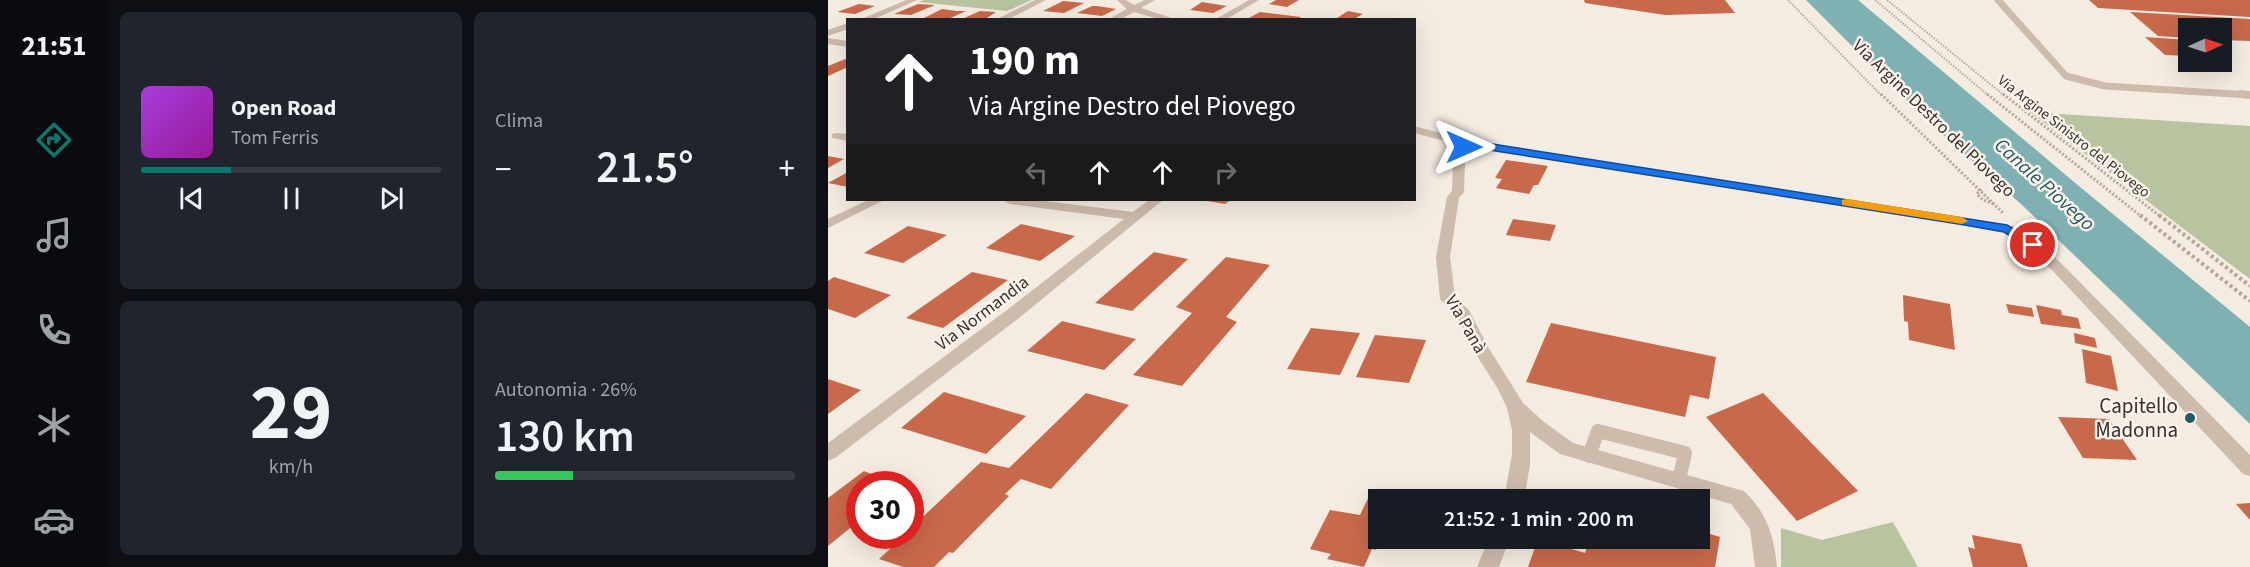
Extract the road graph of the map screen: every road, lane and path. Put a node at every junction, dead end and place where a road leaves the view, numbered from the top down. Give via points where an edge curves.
1 (913, 0) edge
2 (1042, 0) edge
3 (1121, 0) edge
4 (1150, 0) edge
5 (1255, 0) edge
6 (1788, 0) edge
7 (1875, 0) edge
8 (1887, 0) edge
9 (1998, 0) edge
10 (1133, 9) junction
11 (868, 18) edge
12 (1003, 18) edge
13 (1115, 18) edge
14 (1167, 18) edge
15 (1222, 18) edge
16 (846, 27) edge
17 (828, 33) edge
18 (828, 41) edge
19 (846, 44) edge
20 (2250, 95) edge
21 (1416, 130) edge
22 (1467, 143) junction
23 (1982, 189) joint
24 (875, 201) edge
25 (1018, 201) edge
26 (1155, 201) edge
27 (1995, 204) joint
28 (1135, 216) junction
29 (828, 225) edge
30 (2007, 229) junction
31 (2250, 286) edge
32 (2250, 301) edge
33 (1516, 407) junction
34 (828, 453) edge
35 (1589, 456) junction
36 (2250, 468) edge
37 (1679, 480) junction
38 (1516, 489) edge
39 (1495, 549) edge
40 (1488, 567) edge
41 (1766, 567) edge

1 - 11 street
2 - 12 street
3 - 10 street
4 - 10 street
5 - 15 street
6 - 23 path, Via Argine Destro del Piovego via 1857,72
7 - 32 path via 2066,159
8 - 31 path, Via Argine Sinistro del Piovego via 2033,119
9 - 20 lane via 2066,76 2076,80 2105,86
10 - 13 street
10 - 14 street
16 - 17 street
18 - 19 street
21 - 22 street
22 - 30 street
22 - 33 street, Via Panà via 1459,163 1458,192 1453,197 1443,257 1448,299 1459,304
23 - 27 path via 1977,194
24 - 29 street
25 - 28 street
26 - 28 street, Via Normandia
27 - 30 path, Via Argine Destro del Piovego via 2006,216
28 - 34 street, Via Normandia via 1013,314
30 - 36 street via 2057,267
33 - 35 street via 1561,445
33 - 38 street, Via Panà via 1521,468
35 - 37 street
35 - 37 lane via 1599,431 1685,453
37 - 41 street via 1737,497 1750,509 1762,531
39 - 40 street

